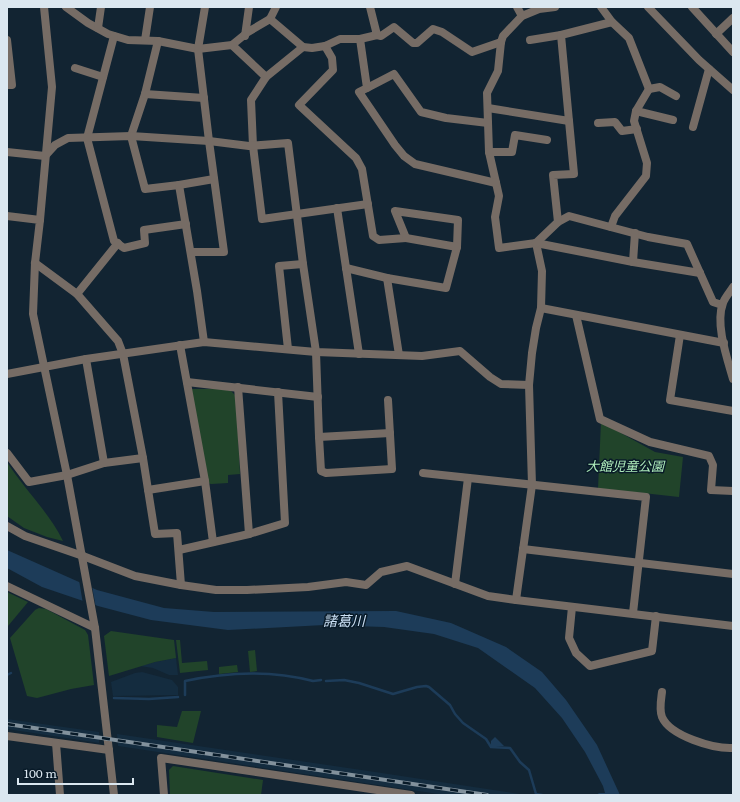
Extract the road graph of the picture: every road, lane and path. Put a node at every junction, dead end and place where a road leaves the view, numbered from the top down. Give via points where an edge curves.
1 (44, 7) edge
2 (66, 7) edge
3 (101, 7) edge
4 (150, 7) edge
5 (205, 7) edge
6 (249, 7) edge
7 (276, 7) edge
8 (370, 7) edge
9 (517, 7) edge
10 (555, 7) edge
11 (601, 7) edge
12 (648, 7) edge
13 (692, 7) edge
14 (522, 16) junction
15 (733, 18) edge
16 (270, 19) junction
17 (612, 22) junction
18 (98, 28) junction
19 (716, 34) junction
20 (377, 35) junction
21 (561, 35) junction
22 (114, 36) junction
23 (245, 36) junction
24 (360, 39) junction
25 (7, 40) edge
26 (145, 40) junction
27 (530, 40) dead end
28 (158, 41) junction
29 (501, 42) junction
30 (232, 45) junction
31 (325, 46) junction
32 (303, 47) junction
33 (198, 49) junction
34 (733, 52) edge
35 (75, 68) dead end
36 (709, 69) junction
37 (103, 77) junction
38 (266, 77) junction
39 (7, 85) edge
40 (367, 88) junction
41 (649, 89) junction
42 (733, 90) edge
43 (145, 94) junction
44 (676, 96) dead end
45 (204, 98) junction
46 (488, 108) junction
47 (636, 111) junction
48 (673, 120) dead end
49 (569, 121) junction
50 (488, 123) junction
51 (598, 123) dead end
52 (693, 127) dead end
53 (637, 129) junction
54 (131, 136) junction
55 (87, 138) junction
56 (547, 140) dead end
57 (209, 141) junction
58 (253, 146) junction
59 (7, 152) edge
60 (489, 152) junction
61 (45, 156) junction
62 (214, 179) junction
63 (496, 183) junction
64 (179, 185) junction
65 (368, 204) junction
66 (337, 208) junction
67 (297, 214) junction
68 (7, 216) edge
69 (40, 220) junction
70 (558, 222) junction
71 (186, 224) junction
72 (611, 227) junction
73 (635, 233) junction
74 (406, 238) junction
75 (118, 243) junction
76 (536, 243) junction
77 (457, 247) junction
78 (191, 252) junction
79 (633, 262) junction
80 (35, 263) junction
81 (303, 264) junction
82 (346, 268) junction
83 (700, 273) junction
84 (388, 278) junction
85 (733, 287) edge
86 (77, 294) junction
87 (722, 305) junction
88 (541, 308) junction
89 (576, 315) junction
90 (680, 335) junction
91 (204, 342) junction
92 (724, 343) junction
93 (180, 345) junction
94 (288, 349) junction
95 (316, 352) junction
96 (122, 354) junction
97 (359, 354) junction
98 (399, 355) junction
99 (86, 360) junction
100 (43, 367) junction
101 (7, 374) edge
102 (733, 379) edge
103 (187, 382) junction
104 (529, 385) junction
105 (238, 388) junction
106 (278, 392) junction
107 (318, 397) junction
108 (388, 400) dead end
109 (733, 411) edge
110 (390, 433) junction
111 (319, 437) junction
112 (7, 453) edge
113 (143, 458) junction
114 (104, 463) junction
115 (423, 473) dead end
116 (67, 475) junction
117 (468, 478) junction
118 (205, 481) junction
119 (532, 485) junction
120 (148, 490) junction
121 (733, 491) edge
122 (7, 526) edge
123 (249, 534) junction
124 (213, 542) junction
125 (523, 549) junction
126 (179, 550) junction
127 (83, 556) junction
128 (639, 562) junction
129 (733, 574) edge
130 (455, 584) junction
131 (181, 585) junction
132 (7, 586) edge
133 (516, 600) junction
134 (572, 606) junction
135 (633, 613) junction
136 (656, 616) junction
137 (733, 626) edge
138 (95, 628) junction
139 (662, 692) dead end
140 (7, 736) edge
141 (56, 743) junction
142 (733, 748) edge
143 (109, 750) junction
144 (371, 792) edge
145 (60, 795) edge
146 (114, 795) edge
147 (164, 795) edge
148 (411, 795) edge

1 - 61 street via 52,87
2 - 18 street
3 - 18 street
4 - 26 street
5 - 33 street
6 - 23 street
7 - 16 street
8 - 20 street
9 - 14 street
10 - 14 street via 539,9
11 - 17 street
12 - 36 street
13 - 19 street
14 - 29 street via 502,36
15 - 19 street
16 - 23 street
16 - 32 street
17 - 21 street
17 - 41 street via 629,38
18 - 22 street
19 - 34 street
20 - 24 street
20 - 29 street via 381,36 394,27 413,43 417,43 432,29 442,32 472,52
21 - 27 street
21 - 49 street
22 - 26 street via 128,40
22 - 37 street
23 - 30 street
24 - 31 street via 340,39
24 - 40 street
25 - 39 street via 12,85
26 - 28 street
28 - 33 street
28 - 43 street
29 - 46 street via 498,71 487,93
30 - 33 street
30 - 38 street
31 - 32 street
31 - 65 street via 332,58 333,70 299,105 356,158 362,169
32 - 38 street
33 - 45 street
35 - 37 street
36 - 42 street
36 - 52 street
37 - 55 street
38 - 58 street via 251,100
40 - 50 street via 394,74 420,112
40 - 63 street via 358,92 404,156 415,164
41 - 44 street via 660,87
41 - 47 street
43 - 45 street
43 - 54 street
45 - 57 street
46 - 49 street
46 - 50 street
47 - 48 street
47 - 53 street via 634,121
49 - 70 street via 574,174 553,175
50 - 60 street
51 - 53 street via 616,122 622,131
53 - 72 street via 647,164 646,176 615,216
54 - 55 street
54 - 57 street
54 - 64 street via 145,189
55 - 61 street via 68,138 55,145
55 - 75 street via 114,241
56 - 60 street via 515,135 512,152
57 - 58 street
57 - 62 street
58 - 67 street via 288,142
58 - 67 street via 262,219
59 - 61 street
60 - 63 street
61 - 69 street
62 - 64 street
62 - 78 street via 224,252
63 - 76 street via 500,196 495,218 499,248
64 - 71 street
65 - 66 street
65 - 74 street via 373,236 379,240
66 - 67 street
66 - 82 street
67 - 81 street
68 - 69 street
69 - 80 street
70 - 72 street via 569,216
70 - 76 street
71 - 75 street via 144,230 145,244 124,248
71 - 78 street
72 - 73 street
73 - 79 street
73 - 83 street via 687,244
74 - 77 street
74 - 77 street via 396,211 458,220
75 - 86 street
76 - 79 street
76 - 88 street via 542,271
77 - 84 street via 446,288
78 - 91 street
79 - 83 street
80 - 86 street
80 - 100 street via 33,314
81 - 94 street via 279,266
81 - 95 street
82 - 84 street
82 - 97 street
83 - 87 street via 713,302
84 - 98 street
85 - 87 street
86 - 96 street via 118,341
87 - 92 street
88 - 89 street
88 - 104 street
89 - 90 street
89 - 121 street via 600,419 650,442 709,456 713,464 711,490
90 - 92 street
90 - 109 street via 670,400
91 - 93 street
91 - 94 street
92 - 102 street
93 - 96 street
93 - 103 street
94 - 95 street
95 - 97 street
95 - 107 street
96 - 99 street
96 - 113 street
97 - 98 street
98 - 104 street via 422,356 460,351 501,384
99 - 100 street
99 - 114 street
100 - 101 street
100 - 116 street
103 - 105 street
103 - 118 street
104 - 119 street
105 - 106 street
105 - 123 street
106 - 107 street
106 - 123 street via 285,523
107 - 111 street
108 - 110 street
110 - 111 street
110 - 111 street via 392,469 326,473 321,471
112 - 116 street via 29,482
113 - 114 street
113 - 120 street
114 - 116 street
115 - 117 street
116 - 127 street
117 - 119 street
117 - 130 street
118 - 120 street
118 - 124 street
119 - 125 street
119 - 128 street via 646,497
120 - 126 street via 155,534 177,533
122 - 127 street via 25,536
123 - 124 street
124 - 126 street
125 - 128 street
125 - 133 street
126 - 131 street
127 - 131 street via 135,576
127 - 138 street
128 - 129 street
128 - 135 street
130 - 131 street via 407,566 381,572 366,585 346,582 247,590 216,590
130 - 133 street via 488,596
132 - 138 street
133 - 134 street
134 - 135 street
134 - 136 street via 569,638 576,653 590,666 652,651
135 - 136 street
136 - 137 street
138 - 143 street
139 - 142 street via 662,716 667,725 692,741 726,749
140 - 141 street
141 - 143 street
141 - 145 street
143 - 146 street
144 - 147 street via 161,758
144 - 148 street

